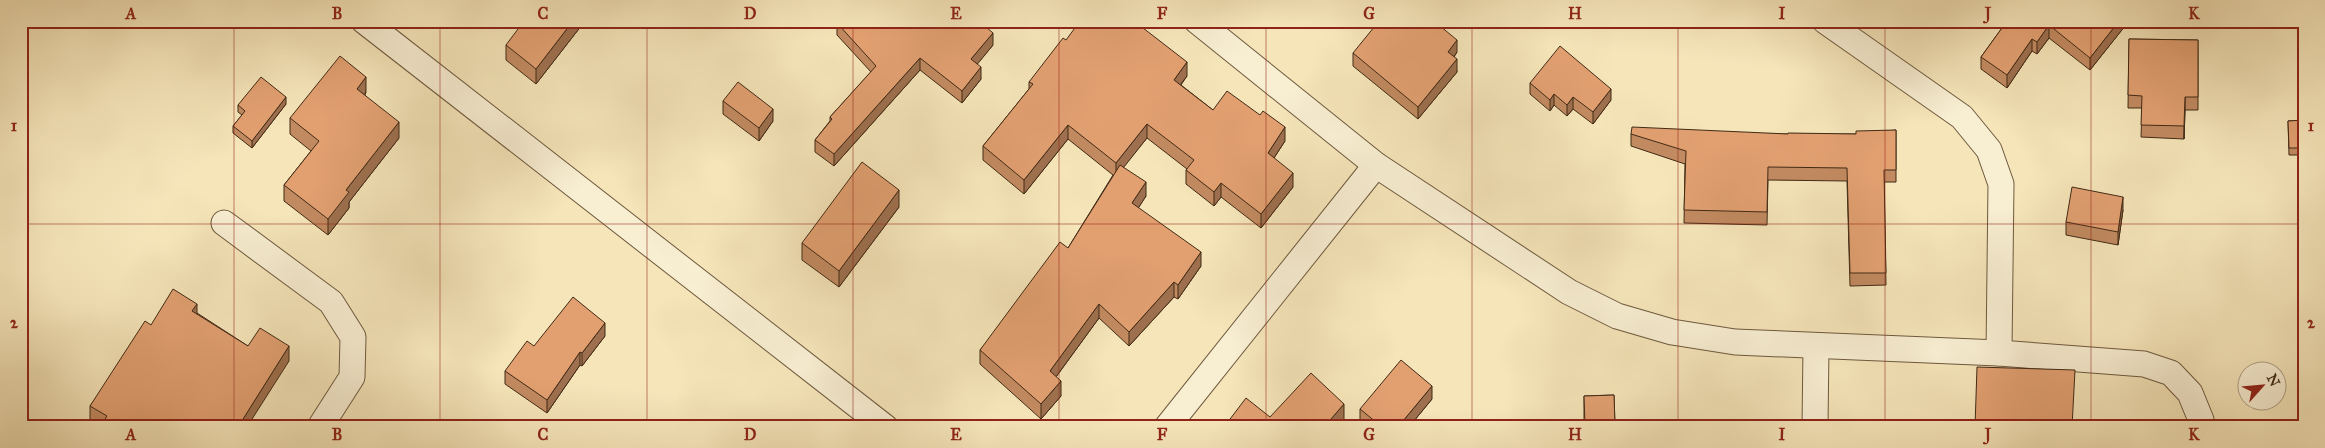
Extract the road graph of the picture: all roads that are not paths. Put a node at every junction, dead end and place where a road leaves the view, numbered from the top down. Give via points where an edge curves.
1 (364, 21) edge
2 (1197, 21) edge
3 (1826, 21) edge
4 (1376, 165) junction
5 (224, 223) dead end
6 (1816, 346) junction
7 (1999, 353) junction
8 (320, 427) edge
9 (885, 427) edge
10 (1167, 427) edge
11 (1815, 427) edge
12 (2202, 427) edge

1 - 9 street
2 - 4 street
3 - 7 street via 1962,117 1989,150 2001,184
4 - 6 street via 1569,292 1617,316 1672,332 1735,342
4 - 10 street
5 - 8 street via 331,302 352,337 352,377
6 - 7 street
6 - 11 street
7 - 12 street via 2144,364 2171,373 2190,393

